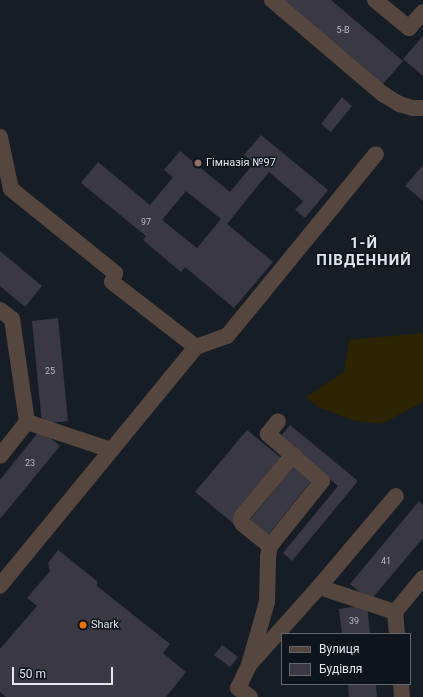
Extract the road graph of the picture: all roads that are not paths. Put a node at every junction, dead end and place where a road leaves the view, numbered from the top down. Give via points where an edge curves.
1 (272, 0) edge
2 (375, 0) edge
3 (423, 12) edge
4 (423, 108) edge
5 (0, 137) edge
6 (376, 154) dead end
7 (0, 310) edge
8 (196, 347) junction
9 (278, 421) dead end
10 (27, 422) junction
11 (111, 450) junction
12 (0, 456) edge
13 (293, 456) junction
14 (396, 496) dead end
15 (270, 546) junction
16 (423, 578) edge
17 (0, 586) edge
18 (320, 587) junction
19 (395, 612) junction
20 (397, 633) edge
21 (250, 665) junction
22 (401, 685) edge
23 (250, 697) edge
24 (402, 697) edge

1 - 4 lane via 383,94 399,104
2 - 3 lane via 409,28
5 - 8 lane via 11,189 115,273 112,282
6 - 8 lane via 227,336
7 - 10 lane via 12,319
8 - 11 lane
9 - 13 lane via 268,434
10 - 11 lane
10 - 12 lane
11 - 17 lane
13 - 15 lane via 322,481
13 - 15 lane via 242,516 243,524
14 - 18 lane
15 - 21 lane via 267,602
16 - 19 lane
18 - 19 lane
18 - 21 lane
19 - 20 lane
21 - 23 lane via 238,688
22 - 24 lane

